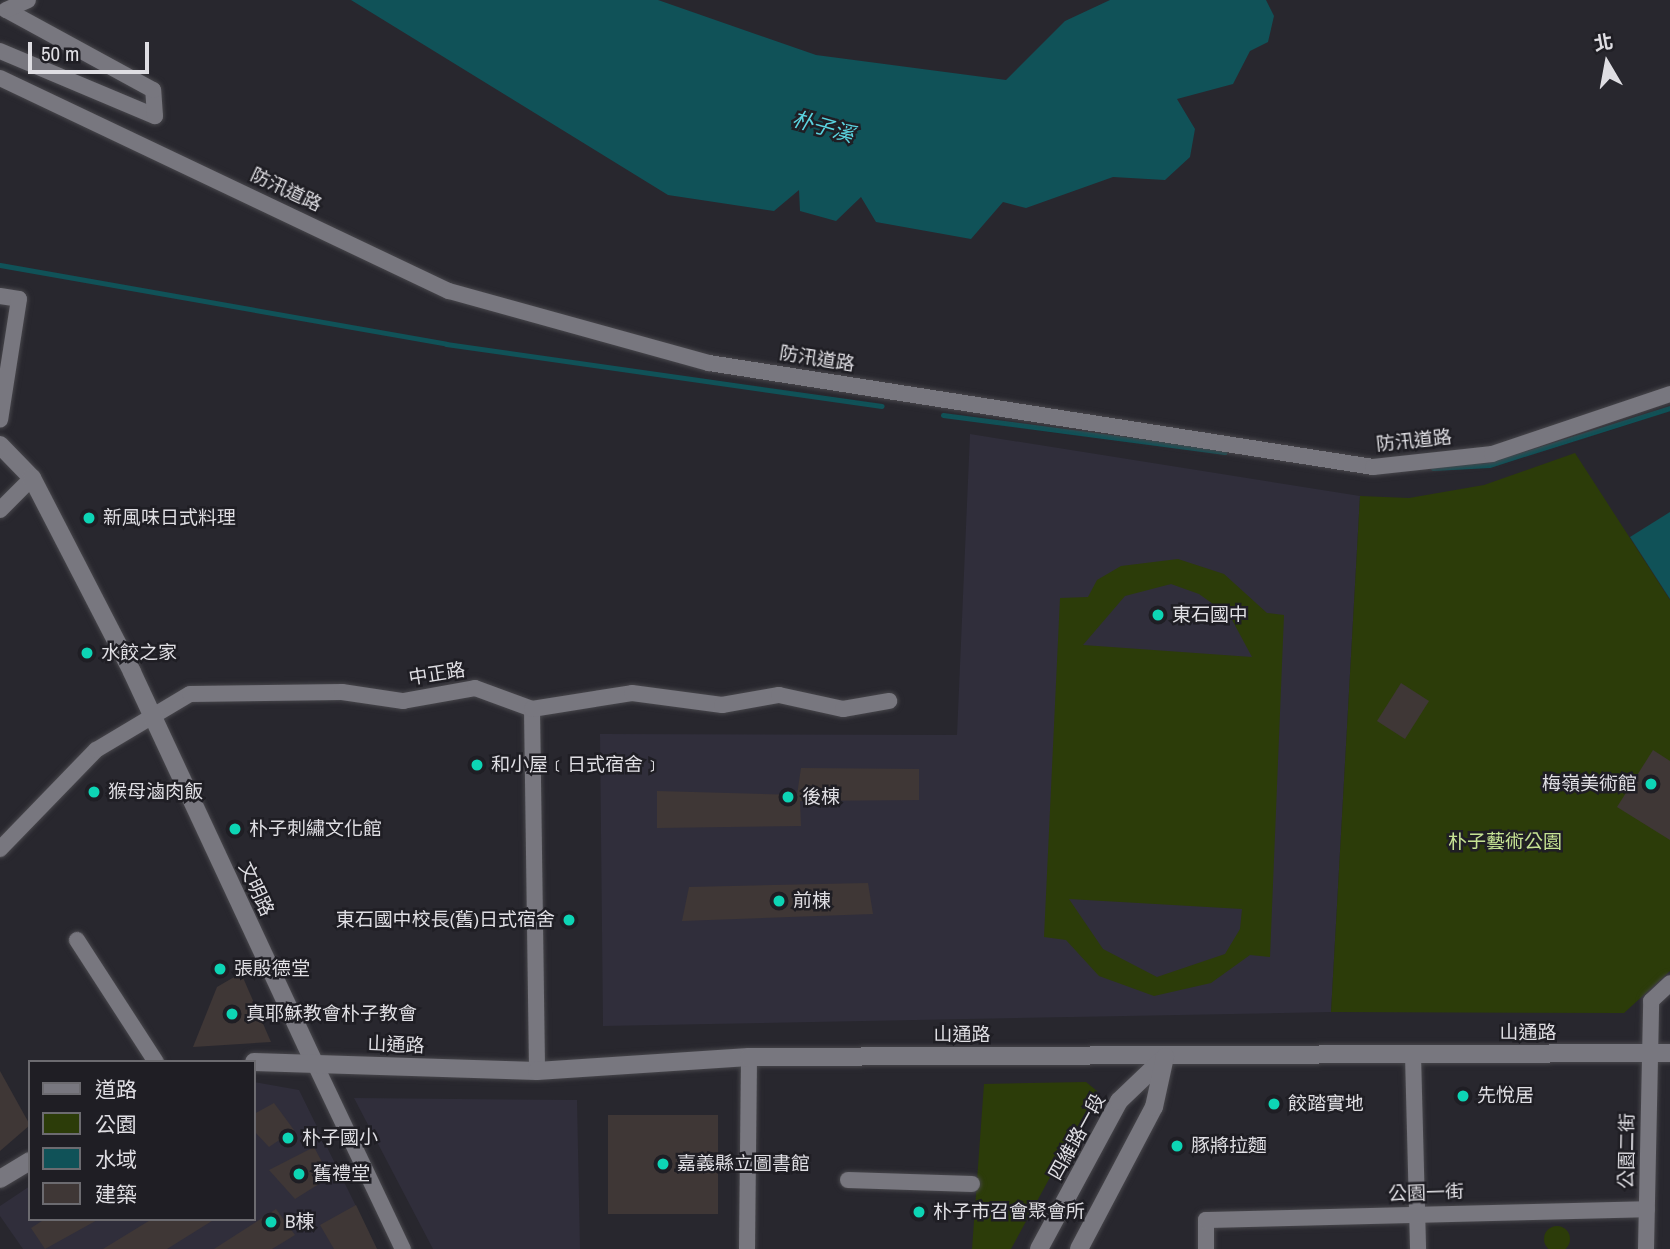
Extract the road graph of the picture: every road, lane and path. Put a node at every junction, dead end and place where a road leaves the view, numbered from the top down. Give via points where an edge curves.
1 (27, 0) edge
2 (0, 51) edge
3 (0, 78) edge
4 (0, 296) edge
5 (1670, 394) edge
6 (0, 420) edge
7 (0, 445) edge
8 (32, 478) junction
9 (0, 510) edge
10 (889, 701) dead end
11 (532, 709) junction
12 (150, 712) junction
13 (0, 849) edge
14 (77, 940) dead end
15 (1670, 983) edge
16 (1650, 1053) junction
17 (1670, 1053) edge
18 (1413, 1055) junction
19 (749, 1057) junction
20 (1165, 1057) junction
21 (155, 1060) edge
22 (256, 1062) edge
23 (315, 1064) junction
24 (537, 1071) junction
25 (28, 1162) edge
26 (0, 1179) edge
27 (848, 1180) dead end
28 (972, 1184) dead end
29 (1647, 1209) junction
30 (1418, 1214) junction
31 (403, 1249) edge
32 (747, 1249) edge
33 (1039, 1249) edge
34 (1079, 1249) edge
35 (1206, 1249) edge
36 (1418, 1249) edge
37 (1646, 1249) edge

1 - 2 street via 6,10 153,90 155,117
3 - 5 street, 防汛道路 via 449,291 709,363 1373,467 1492,454
4 - 6 street via 19,299
7 - 8 main road, 文明路
8 - 9 street
8 - 12 main road, 文明路
10 - 11 street, 中正路 via 844,709 779,695 722,705 632,693
11 - 12 street, 中正路 via 475,688 403,701 342,692 190,694
11 - 24 street
12 - 13 street, 中正路 via 96,750
12 - 23 main road, 文明路
14 - 21 street
15 - 16 street, 公園二街 via 1651,1002
16 - 17 main road, 山通路
16 - 18 main road, 山通路
16 - 29 street, 公園二街
18 - 20 main road, 山通路
18 - 30 street
19 - 20 main road, 山通路
19 - 24 main road, 山通路
19 - 32 street
20 - 33 main road, 四維路一段 via 1119,1101
20 - 34 main road via 1154,1107
22 - 23 main road, 山通路
23 - 24 main road, 山通路
23 - 31 street, 文明路
25 - 26 main road
27 - 28 street
29 - 30 street, 公園一街
29 - 37 street, 公園二街
30 - 35 street, 公園一街 via 1206,1220
30 - 36 street

